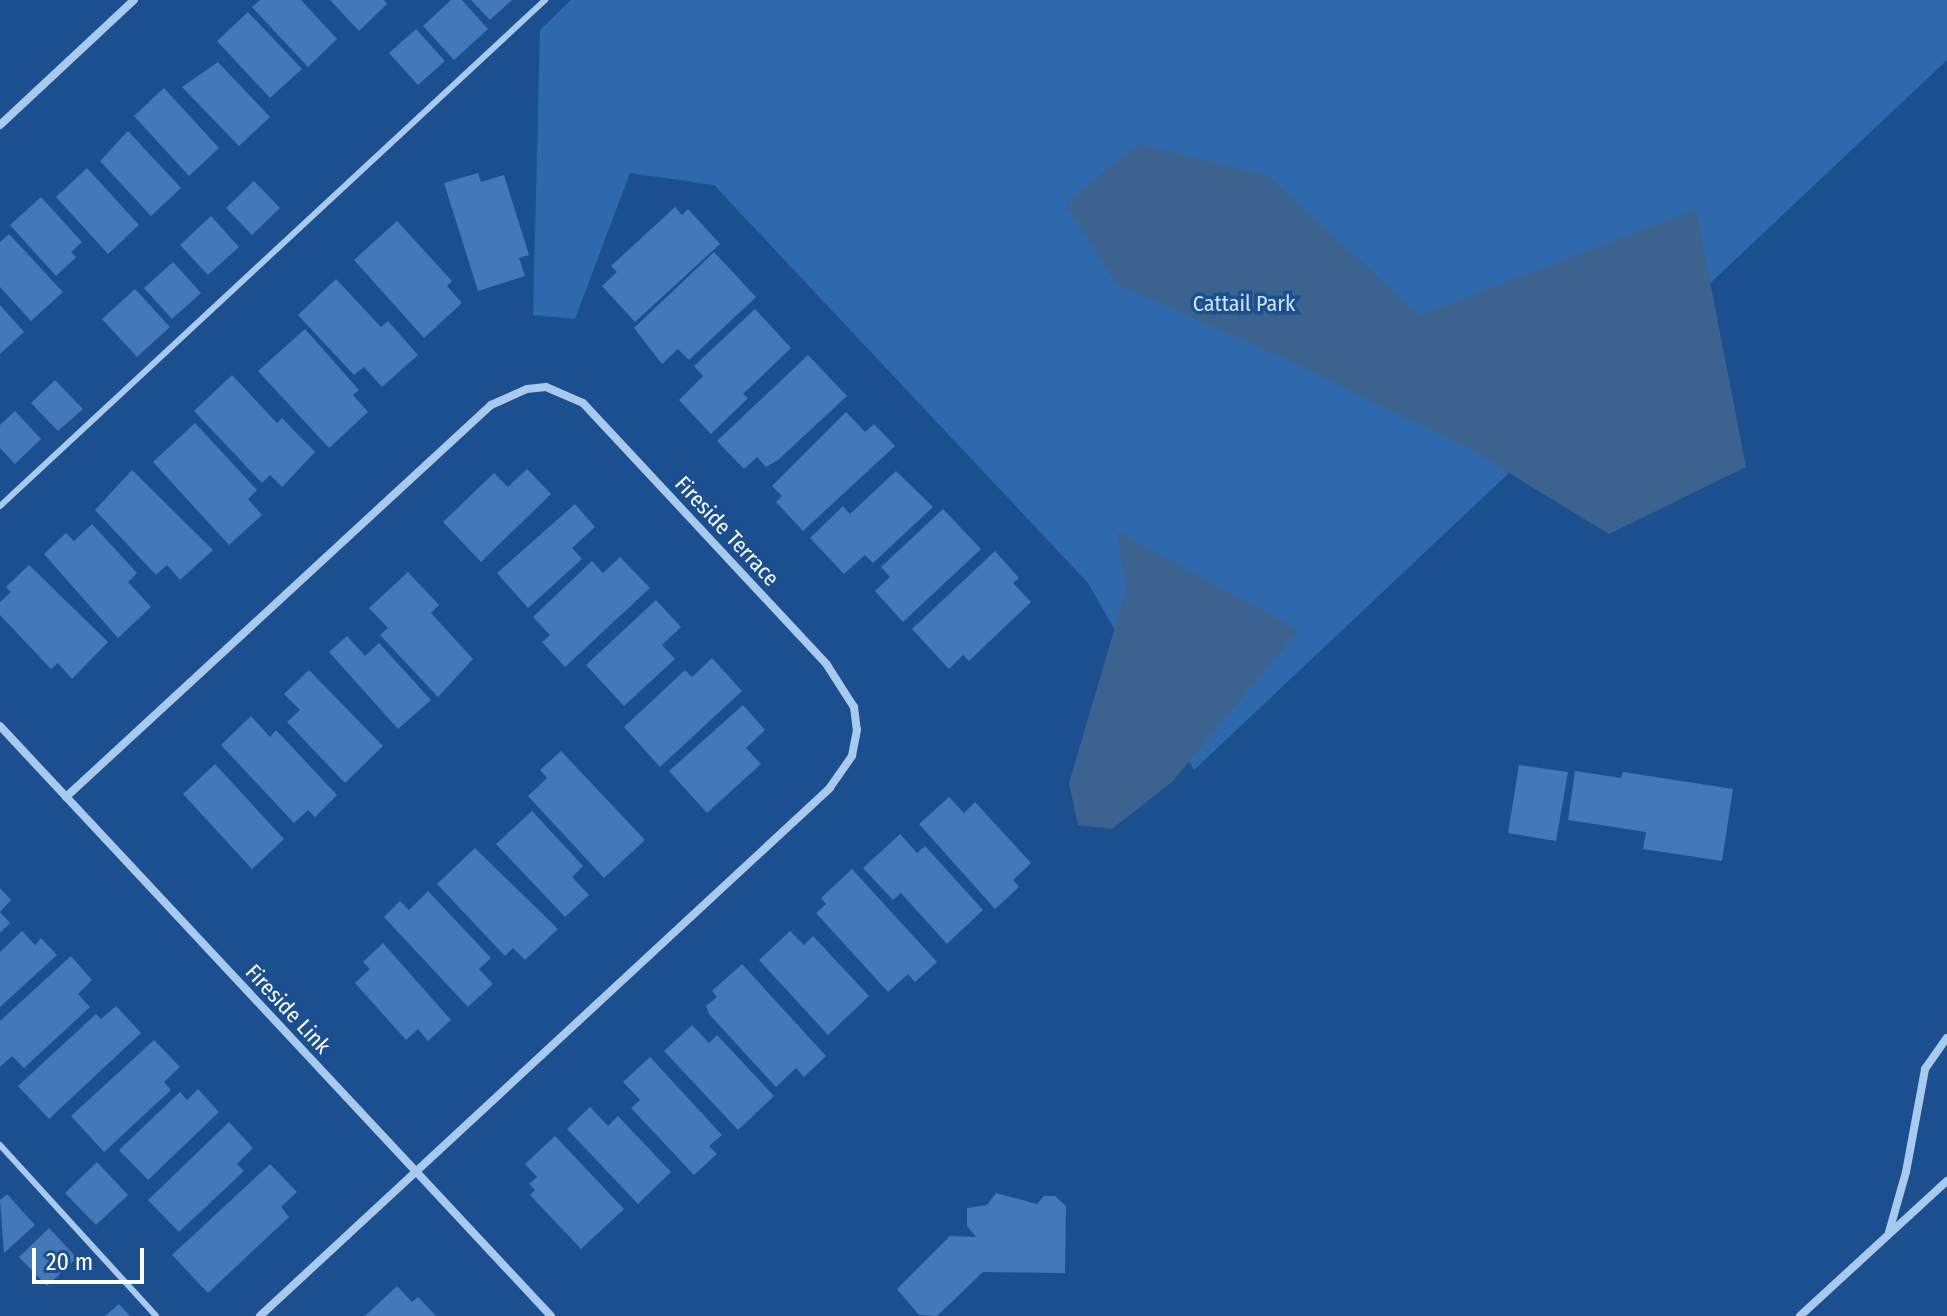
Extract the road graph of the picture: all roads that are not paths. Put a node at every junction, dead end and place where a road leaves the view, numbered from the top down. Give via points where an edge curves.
1 (134, 0) edge
2 (545, 0) edge
3 (0, 125) edge
4 (0, 506) edge
5 (0, 726) edge
6 (66, 797) junction
7 (1947, 1038) edge
8 (0, 1145) edge
9 (415, 1172) junction
10 (1947, 1181) edge
11 (1889, 1232) junction
12 (156, 1316) edge
13 (260, 1316) edge
14 (551, 1316) edge
15 (1800, 1316) edge

1 - 3 street
2 - 4 lane
5 - 6 street, Fireside Link
6 - 9 street, Fireside Link
6 - 9 street, Fireside Terrace via 491,405 527,389 546,387 583,403 796,631 842,683 854,707 857,730 842,772
7 - 11 street via 1925,1069
8 - 12 lane
9 - 13 street, Fireside Terrace
9 - 14 street, Fireside Link
10 - 11 street
11 - 15 street

